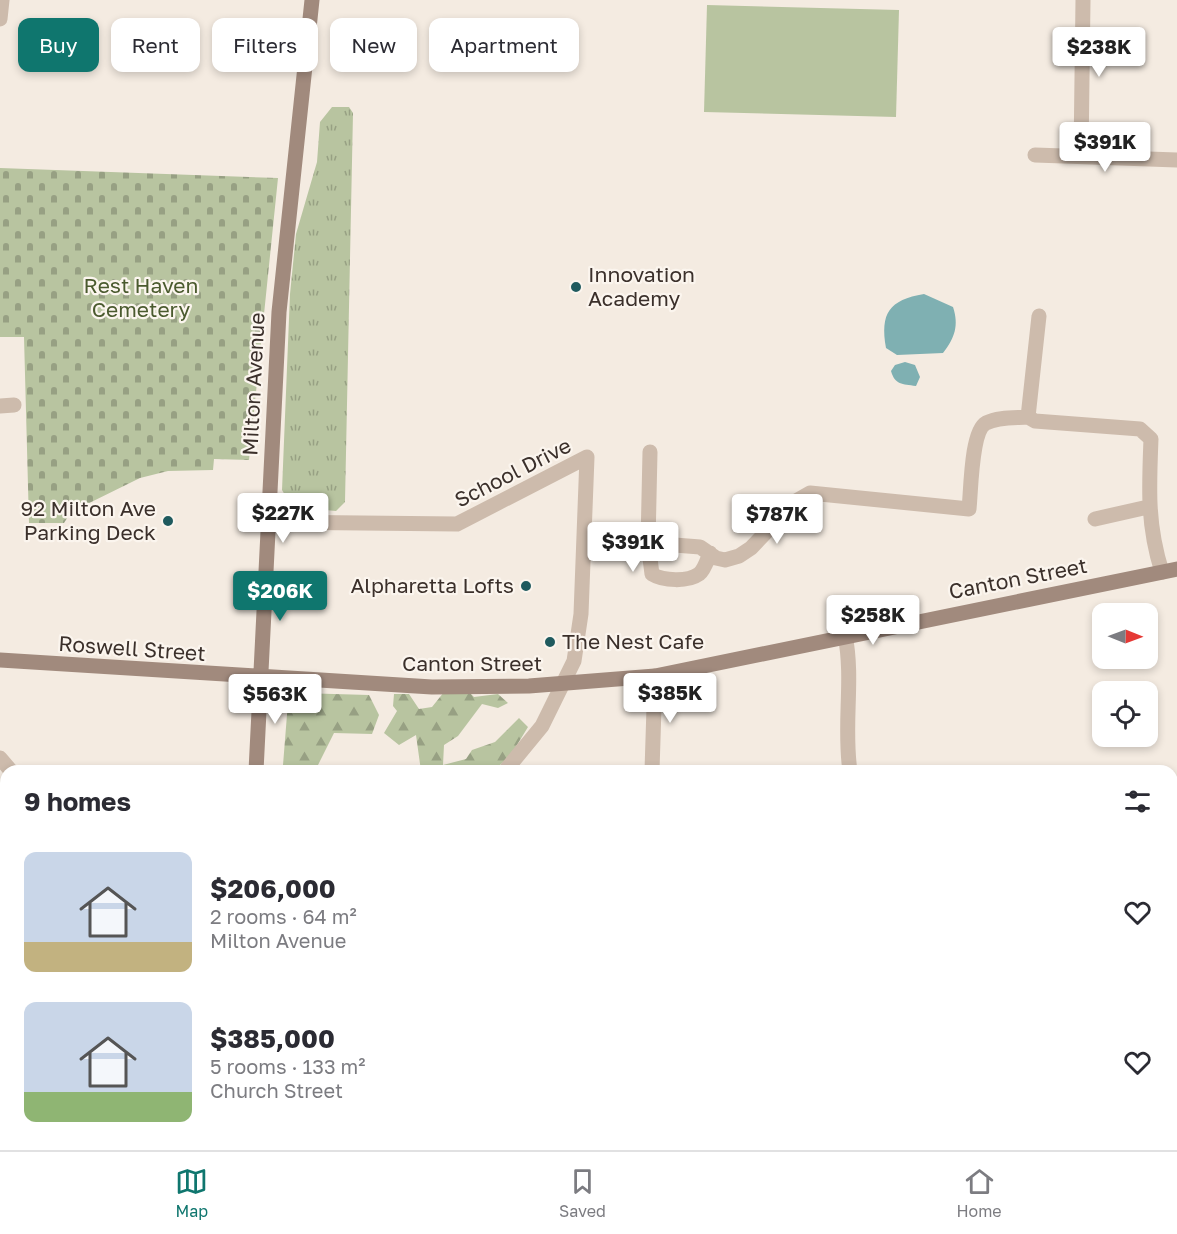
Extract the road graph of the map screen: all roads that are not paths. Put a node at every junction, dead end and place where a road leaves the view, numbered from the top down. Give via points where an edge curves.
1 (2, 0) edge
2 (312, 0) edge
3 (1083, 0) edge
4 (0, 19) edge
5 (1035, 155) dead end
6 (1081, 155) junction
7 (1177, 160) edge
8 (1039, 316) dead end
9 (1028, 417) junction
10 (650, 452) dead end
11 (1148, 507) junction
12 (1095, 519) dead end
13 (267, 522) junction
14 (586, 538) junction
15 (648, 543) junction
16 (710, 553) junction
17 (1170, 570) edge
18 (845, 635) junction
19 (0, 660) edge
20 (655, 676) junction
21 (261, 677) junction
22 (564, 683) junction
23 (256, 765) edge
24 (511, 765) edge
25 (651, 765) edge
26 (849, 765) edge

1 - 4 street
2 - 13 street, Milton Avenue via 279,312
3 - 6 street
5 - 6 street
6 - 7 street
8 - 9 street
9 - 11 street via 1035,421 1140,429 1149,435
9 - 16 street via 983,424 976,435 969,509 810,493 796,501 746,552 725,560
10 - 15 street
11 - 12 street
11 - 17 street via 1153,539
13 - 14 street, School Drive via 457,524 587,457
13 - 21 street, Milton Avenue
14 - 15 street
14 - 22 street, School Drive via 579,639
15 - 16 street via 700,547
15 - 16 street via 649,570 657,578 690,579 704,568
17 - 18 street, Canton Street
18 - 20 street, Canton Street
18 - 26 street via 850,657
19 - 21 street, Roswell Street
20 - 22 street, Canton Street
20 - 25 street
21 - 22 street, Canton Street via 432,687
21 - 23 street, Milton Avenue
22 - 24 street, School Drive via 530,744

